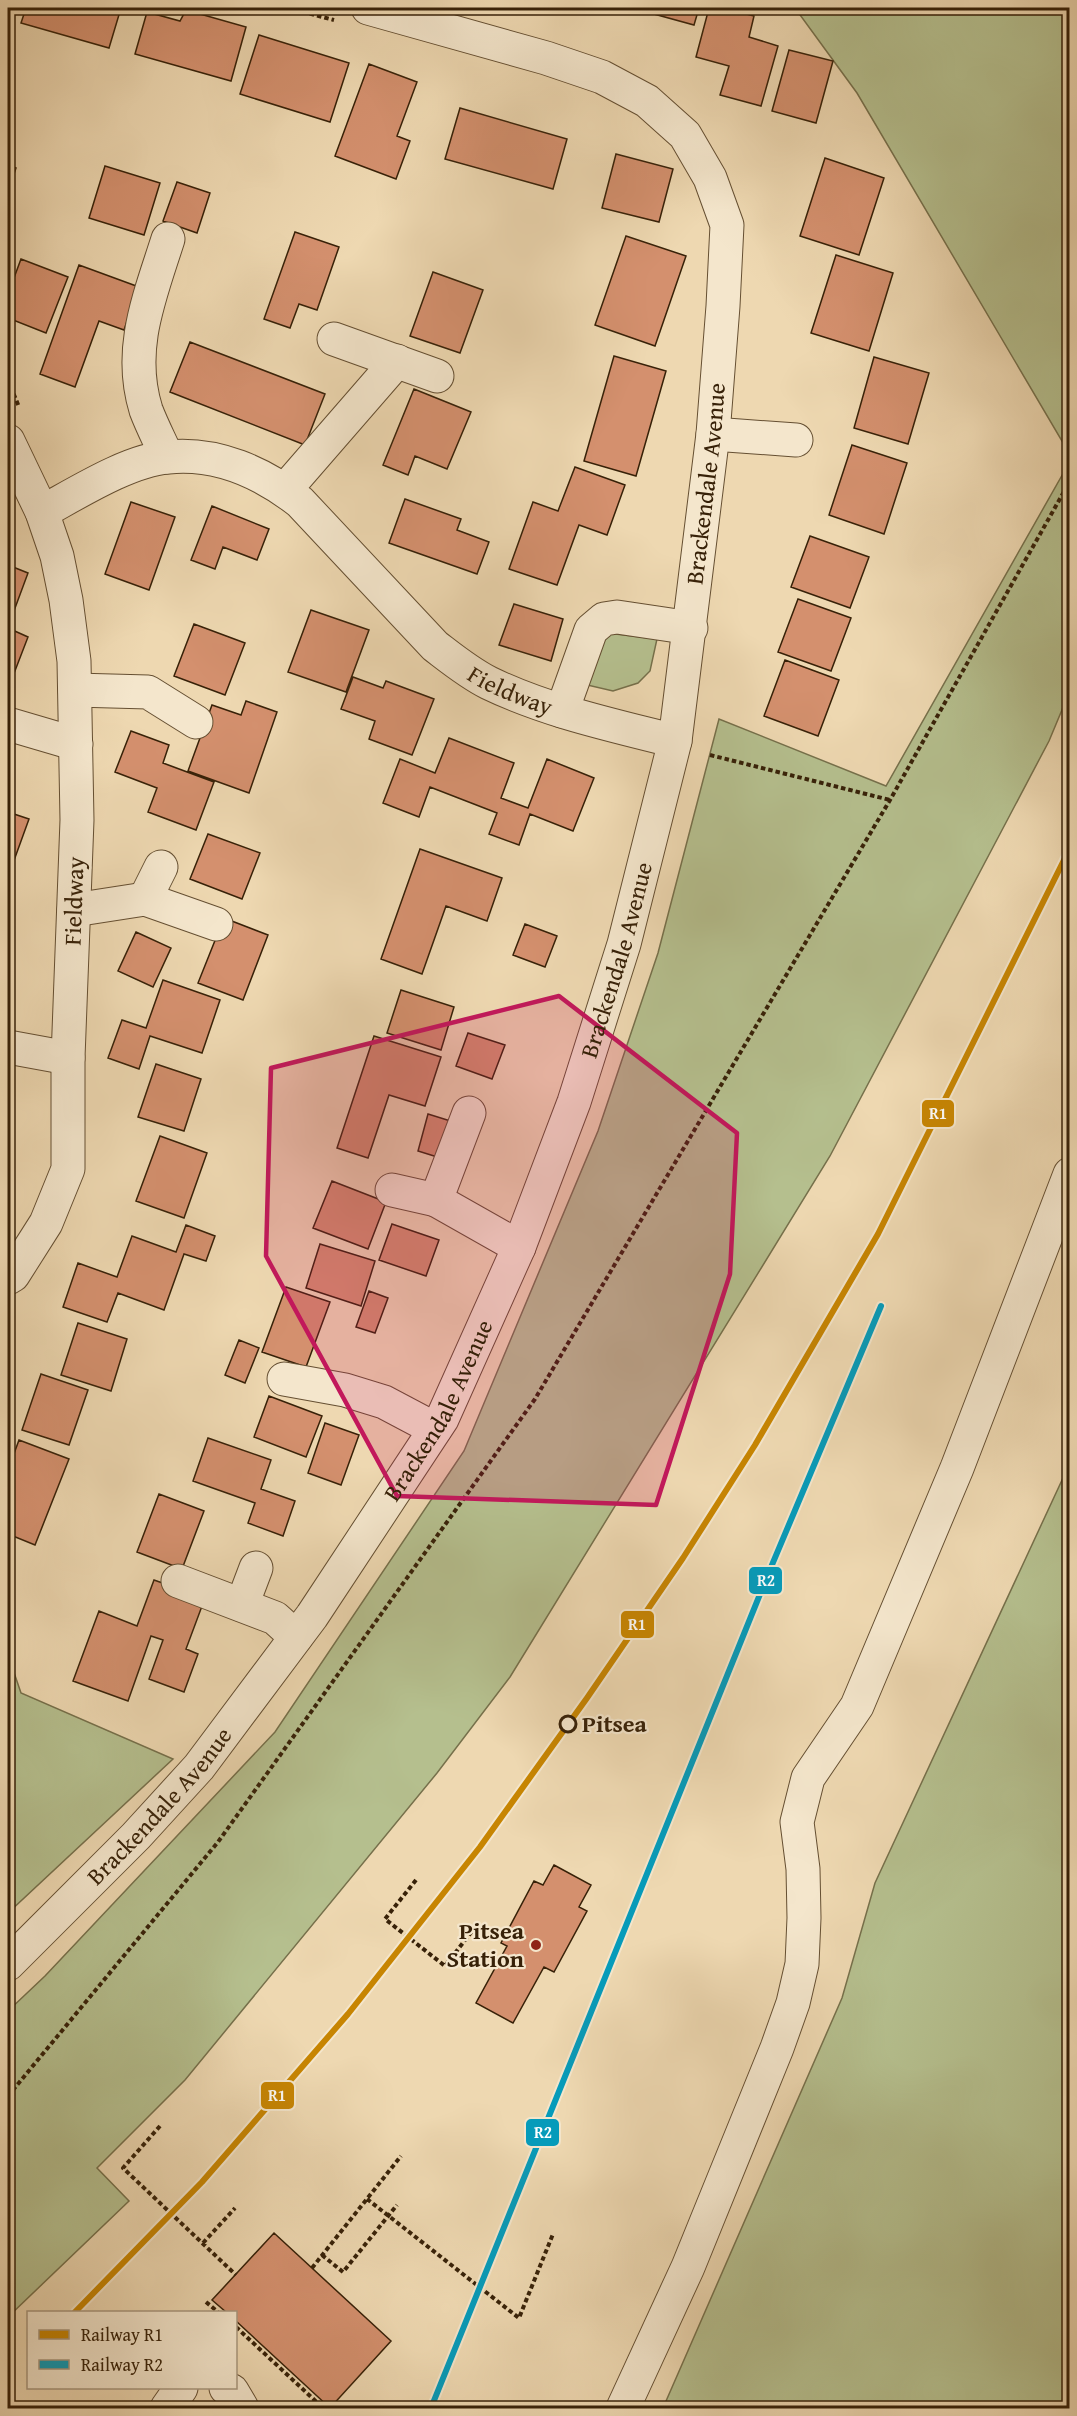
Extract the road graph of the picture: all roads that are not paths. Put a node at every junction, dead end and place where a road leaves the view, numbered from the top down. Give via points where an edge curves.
1 (368, 8) edge
2 (168, 239) dead end
3 (334, 339) dead end
4 (398, 361) junction
5 (437, 375) dead end
6 (713, 434) junction
7 (796, 440) dead end
8 (8, 441) edge
9 (167, 456) junction
10 (285, 490) junction
11 (29, 506) edge
12 (691, 628) junction
13 (75, 690) junction
14 (562, 711) junction
15 (196, 722) dead end
16 (8, 724) edge
17 (675, 741) junction
18 (76, 744) junction
19 (161, 867) dead end
20 (145, 899) junction
21 (74, 910) junction
22 (216, 924) dead end
23 (8, 1047) edge
24 (68, 1058) junction
25 (469, 1113) dead end
26 (1070, 1174) edge
27 (392, 1190) dead end
28 (436, 1200) junction
29 (519, 1247) junction
30 (8, 1278) edge
31 (284, 1379) dead end
32 (435, 1429) junction
33 (256, 1568) dead end
34 (178, 1581) dead end
35 (242, 1605) junction
36 (296, 1637) junction
37 (8, 1965) edge
38 (180, 2389) edge
39 (228, 2389) edge
40 (167, 2409) edge
41 (242, 2409) edge
42 (623, 2409) edge

1 - 6 street, Brackendale Avenue via 602,77 647,101 685,135 710,178 727,225
2 - 9 street via 142,320 138,362 146,409
3 - 4 street
4 - 5 street
4 - 10 street
6 - 7 street
6 - 12 street, Brackendale Avenue
8 - 11 street, Fieldway
9 - 10 street, Fieldway via 224,462 247,469
9 - 11 street, Fieldway
10 - 14 street, Fieldway via 435,646 487,682
11 - 13 street, Fieldway via 57,555
12 - 14 street via 617,617 604,619 591,630
12 - 17 street, Brackendale Avenue
13 - 15 street via 148,692
13 - 18 street, Fieldway
14 - 17 street, Fieldway
16 - 18 street
17 - 29 street, Brackendale Avenue via 624,944 574,1102
18 - 21 street, Fieldway
19 - 20 street
20 - 21 street
20 - 22 street
21 - 24 street, Fieldway
23 - 24 street
24 - 30 street, Fieldway via 68,1168 46,1223
25 - 28 street
26 - 42 street via 957,1468 857,1706 808,1778 797,1822 804,1918 802,1964 793,2003 688,2267
27 - 28 street
28 - 29 street
29 - 32 street, Brackendale Avenue
31 - 32 street via 349,1377 384,1402
32 - 36 street, Brackendale Avenue
33 - 35 street
34 - 35 street
35 - 36 street via 275,1618
36 - 37 street, Brackendale Avenue via 199,1767
38 - 40 street
39 - 41 street

